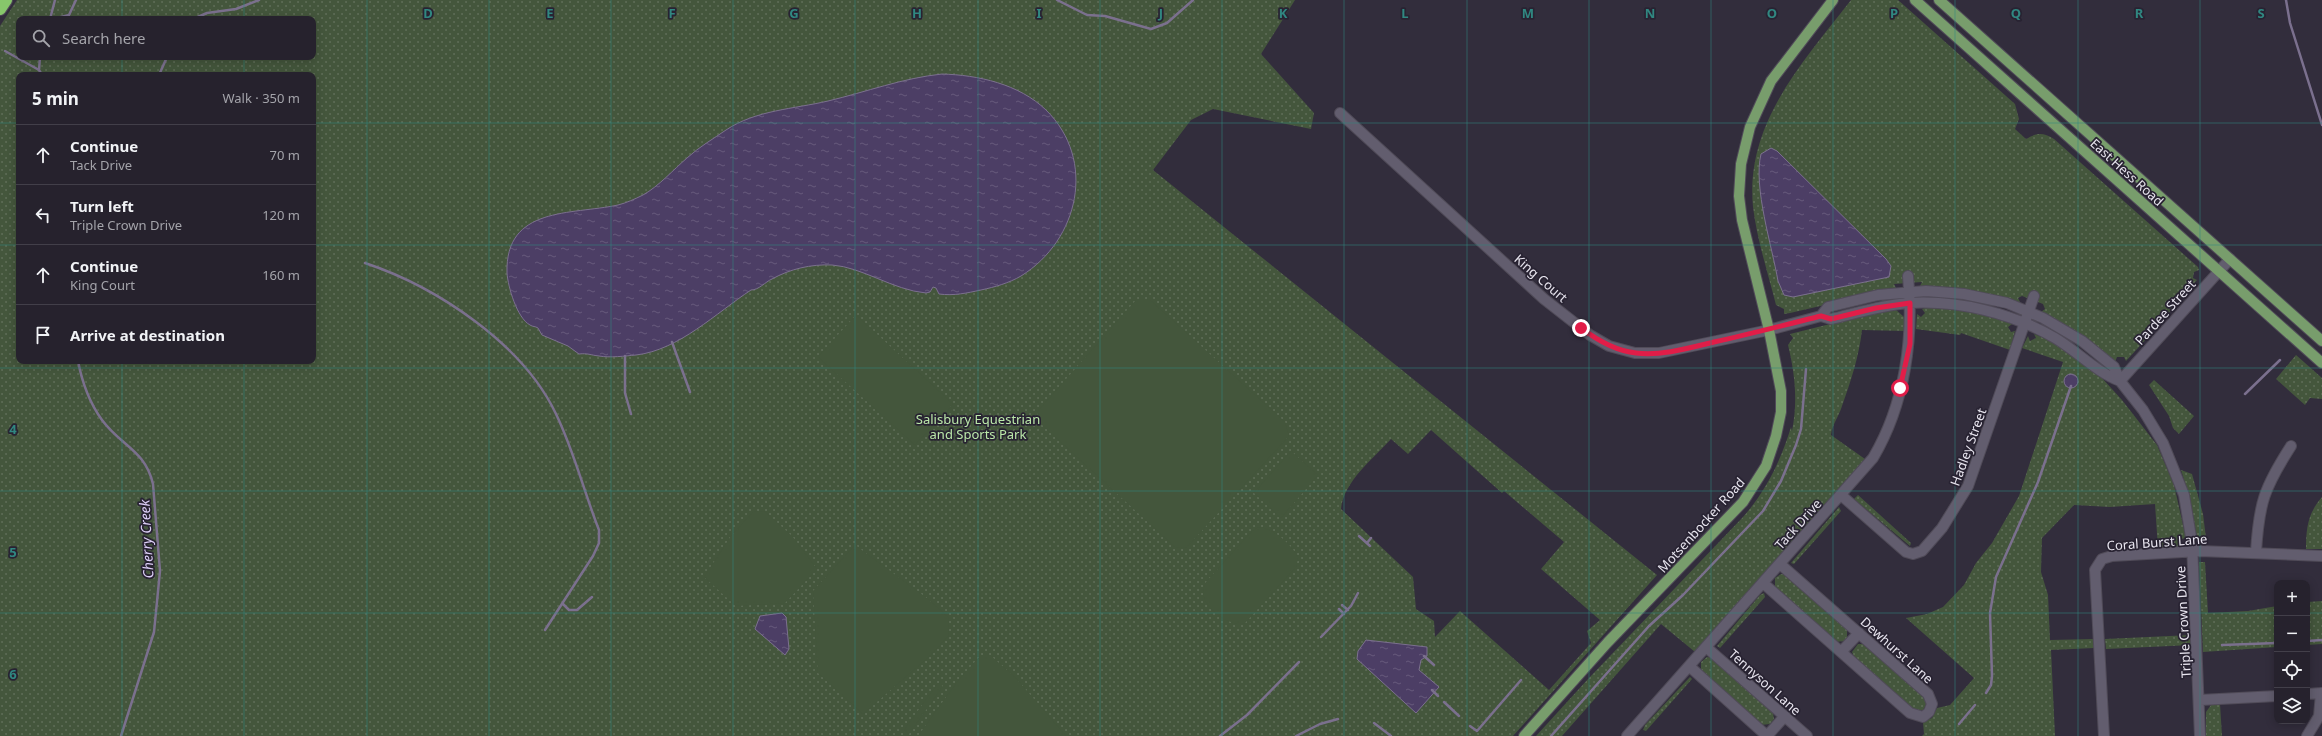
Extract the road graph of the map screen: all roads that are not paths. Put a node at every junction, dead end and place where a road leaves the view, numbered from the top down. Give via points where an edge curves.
1 (6, 0) edge
2 (1833, 0) edge
3 (1915, 0) edge
4 (1939, 0) edge
5 (0, 9) edge
6 (1340, 113) dead end
7 (2230, 259) junction
8 (2219, 271) junction
9 (1908, 276) dead end
10 (1909, 292) junction
11 (2034, 296) dead end
12 (1910, 303) junction
13 (2028, 312) junction
14 (1821, 316) junction
15 (2025, 323) junction
16 (1769, 330) junction
17 (2322, 341) edge
18 (2322, 363) edge
19 (2120, 381) junction
20 (2292, 446) dead end
21 (1841, 495) junction
22 (2192, 551) junction
23 (2256, 552) junction
24 (2322, 556) edge
25 (1780, 564) junction
26 (1763, 583) junction
27 (1859, 633) junction
28 (1706, 647) junction
29 (1841, 652) junction
30 (1689, 666) junction
31 (2322, 693) edge
32 (2310, 694) edge
33 (2274, 696) edge
34 (2200, 700) junction
35 (1785, 716) junction
36 (1633, 734) edge
37 (1524, 736) edge
38 (1768, 736) edge
39 (1807, 736) edge
40 (2104, 736) edge
41 (2200, 736) edge
42 (2307, 736) edge

1 - 5 highway
2 - 16 main road, Motsenbocker Road via 1771,81 1751,122 1743,154 1739,196 1742,220
3 - 8 main road, East Hess Road
4 - 7 main road, East Hess Road
6 - 16 street, King Court via 1538,294 1575,324 1609,346 1635,353 1659,353
7 - 8 street, Pardee Street
7 - 17 main road, East Hess Road
8 - 18 main road, East Hess Road
8 - 19 street, Pardee Street
9 - 10 street, Tack Drive
10 - 12 street, Tack Drive
10 - 13 street, Triple Crown Drive via 1964,294 1995,300
10 - 14 street, Triple Crown Drive via 1878,295 1839,304 1828,307
11 - 13 street, Hadley Street
12 - 14 street, Triple Crown Drive via 1831,319
12 - 15 street, Triple Crown Drive via 1949,304
12 - 21 street, Tack Drive via 1908,358 1889,421 1873,458
13 - 15 street, Hadley Street
13 - 19 street, Triple Crown Drive via 2058,326 2088,345 2114,367
14 - 16 street, Triple Crown Drive
15 - 19 street, Triple Crown Drive via 2062,343 2106,376
15 - 21 street, Hadley Street via 1968,486 1942,528 1922,551 1914,558
16 - 37 main road, Motsenbocker Road via 1779,378 1780,412 1776,436 1761,476 1730,517 1608,642
19 - 22 street, Triple Crown Drive via 2152,423 2172,462 2185,502
20 - 23 street via 2272,476 2263,497
21 - 25 street, Tack Drive
22 - 23 street, Coral Burst Lane
22 - 34 street, Triple Crown Drive
22 - 40 street, Coral Burst Lane via 2096,558
23 - 24 street, Coral Burst Lane
25 - 26 street, Tack Drive
25 - 27 street, Dewhurst Lane
26 - 28 street, Tack Drive
26 - 29 street, Dewhurst Lane
27 - 29 street
27 - 29 street, Dewhurst Lane via 1928,694 1932,704 1926,715 1919,717 1910,713
28 - 30 street, Tack Drive
28 - 35 street, Tennyson Lane
30 - 36 street, Tack Drive
30 - 38 street
31 - 32 street
31 - 42 street via 2319,716
33 - 34 street
34 - 41 street, Triple Crown Drive
35 - 38 street
35 - 39 street, Tennyson Lane

